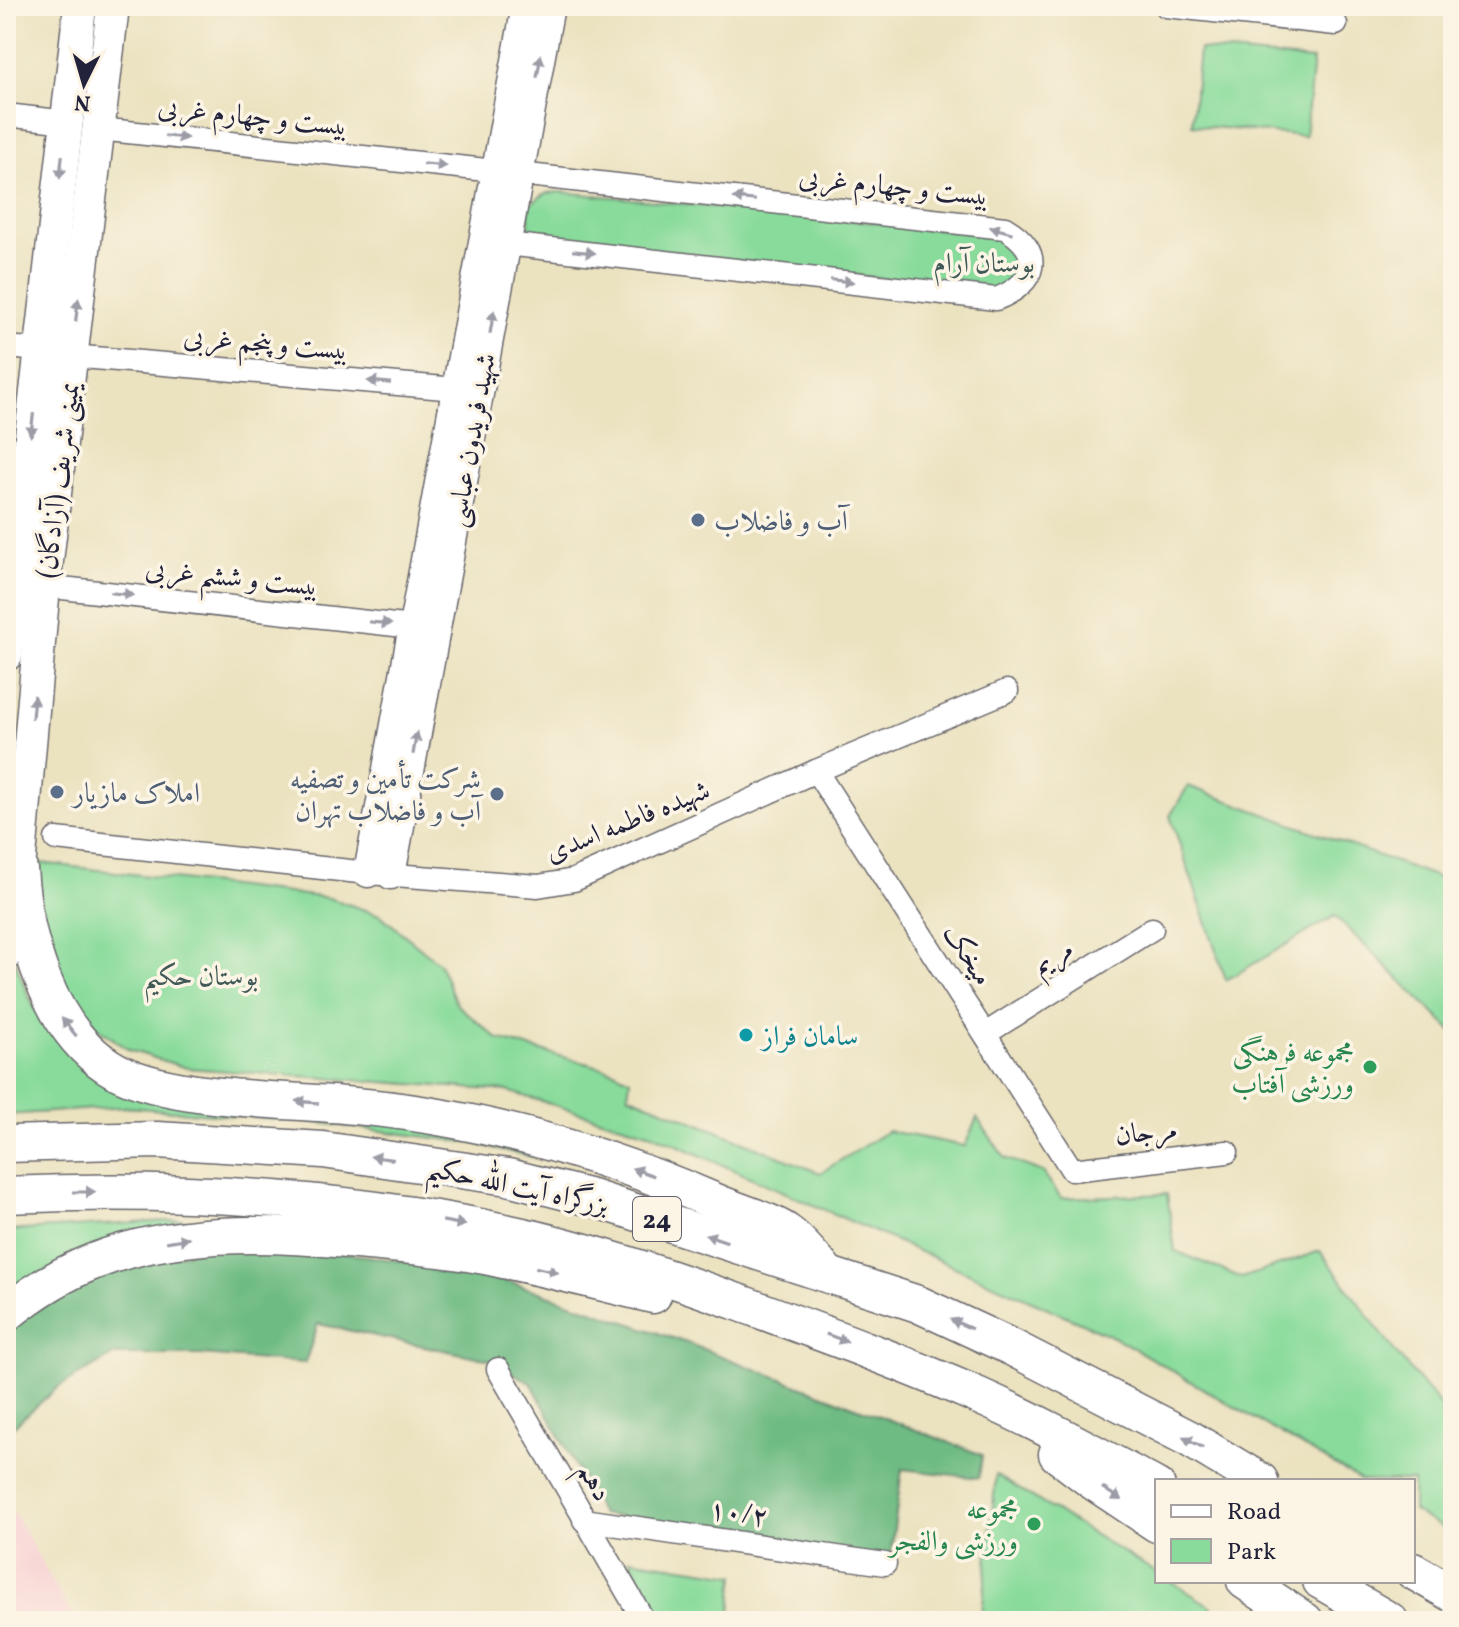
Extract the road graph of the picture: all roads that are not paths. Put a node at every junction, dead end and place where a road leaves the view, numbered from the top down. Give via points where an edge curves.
1 (80, 6) edge
2 (113, 6) edge
3 (526, 6) edge
4 (550, 6) edge
5 (1166, 6) edge
6 (1336, 24) dead end
7 (6, 115) edge
8 (67, 122) junction
9 (99, 129) junction
10 (508, 172) junction
11 (495, 242) junction
12 (6, 347) edge
13 (56, 353) junction
14 (468, 390) junction
15 (435, 567) junction
16 (21, 585) edge
17 (413, 627) junction
18 (6, 655) edge
19 (1007, 691) dead end
20 (816, 771) junction
21 (56, 839) dead end
22 (19, 869) junction
23 (379, 874) junction
24 (1152, 929) dead end
25 (6, 954) edge
26 (985, 1034) junction
27 (6, 1144) edge
28 (1227, 1152) dead end
29 (1072, 1170) joint
30 (6, 1195) edge
31 (830, 1276) junction
32 (6, 1314) edge
33 (779, 1317) junction
34 (498, 1369) dead end
35 (982, 1397) junction
36 (1257, 1479) edge
37 (1155, 1486) edge
38 (584, 1520) junction
39 (1155, 1523) edge
40 (885, 1564) dead end
41 (1415, 1572) edge
42 (1248, 1583) edge
43 (1324, 1583) edge
44 (1453, 1594) edge
45 (644, 1621) edge
46 (1305, 1621) edge
47 (1390, 1621) edge

1 - 8 main road, یمینی شریف (آزادگان)
2 - 9 main road, یمینی شریف (آزادگان)
3 - 10 street, شهید فریدون عباسی
10 -> 4 street, شهید فریدون عباسی
5 - 6 street
7 - 8 street
8 -> 13 main road, یمینی شریف (آزادگان)
9 -> 10 street, بیست و چهارم غربی
13 -> 9 main road, یمینی شریف (آزادگان)
10 - 11 street, شهید فریدون عباسی
11 -> 10 street, بیست و چهارم غربی via 996,299 1026,282 1032,267 1030,251 1005,228
11 - 14 street, شهید فریدون عباسی
12 - 13 street, بیست و پنجم غربی
14 -> 13 street, بیست و پنجم غربی
13 - 16 main road, یمینی شریف (آزادگان)
14 - 15 street, شهید فریدون عباسی
15 - 17 street, شهید فریدون عباسی
23 -> 15 street, شهید فریدون عباسی
16 -> 17 street, بیست و ششم غربی
16 - 18 main road, یمینی شریف (آزادگان)
22 -> 16 main road, یمینی شریف (آزادگان)
17 - 23 street, شهید فریدون عباسی
19 - 20 street, شهیده فاطمه اسدی
20 - 23 street, شهیده فاطمه اسدی via 556,885
20 - 26 street, میخک
21 - 23 street, شهیده فاطمه اسدی
22 - 25 main road, یمینی شریف (آزادگان)
31 -> 22 highway via 788,1233 653,1175 552,1141 370,1107 206,1093 128,1077 91,1052 54,1007 39,968
24 - 26 street, مریم
26 - 29 street, میخک
31 -> 27 highway, بزرگراه آیت الله حکیم / 24 via 595,1199 508,1177 308,1149 157,1140
28 - 29 street, مرجان
30 -> 33 highway, بزرگراه آیت الله حکیم / 24 via 157,1192 407,1215 587,1252
36 -> 31 highway, بزرگراه آیت الله حکیم / 24 via 1011,1347 918,1304
32 -> 33 highway via 71,1271 135,1248 182,1239 276,1235 497,1258 714,1310
33 -> 35 highway, بزرگراه آیت الله حکیم / 24
34 - 38 street, دهم
35 - 37 highway, بزرگراه آیت الله حکیم / 24
35 -> 39 highway
38 - 40 street, ۱۰/۲
38 - 45 street, دهم
41 - 44 highway
42 - 46 highway
43 - 47 highway

